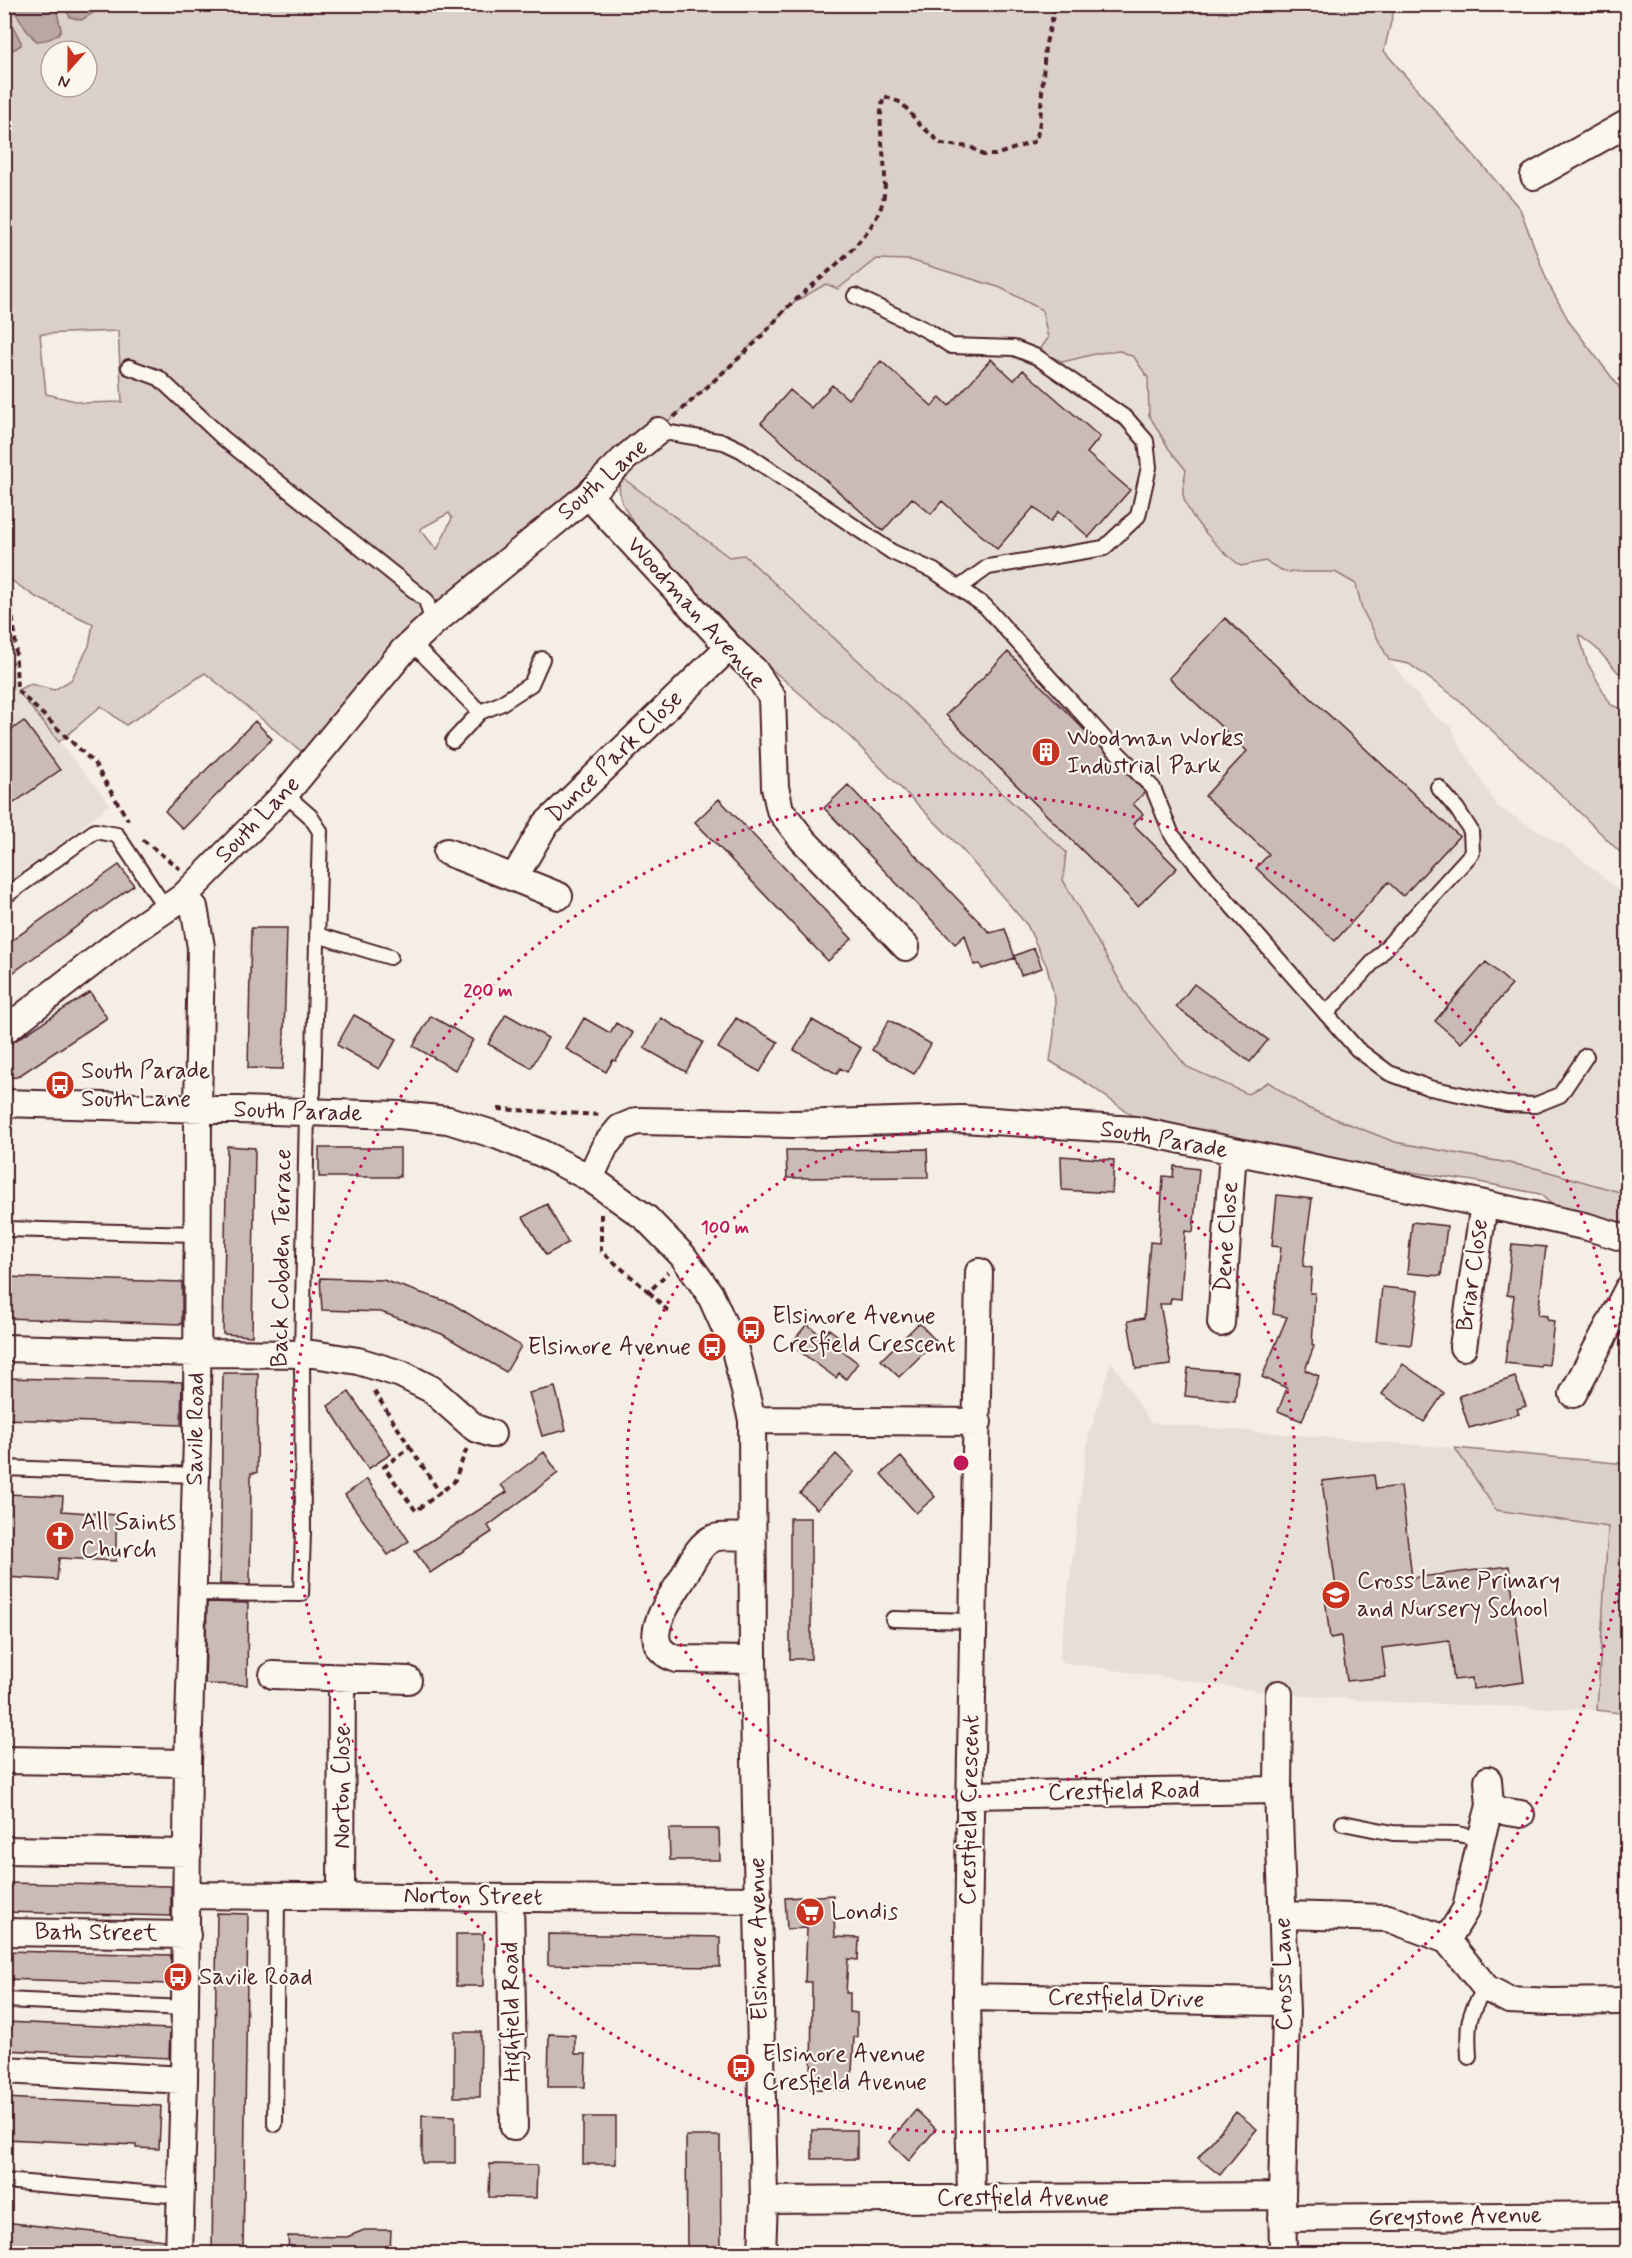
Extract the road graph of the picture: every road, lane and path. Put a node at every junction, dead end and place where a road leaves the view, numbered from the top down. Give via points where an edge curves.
1 (1056, 4) edge
2 (1628, 123) edge
3 (1534, 176) dead end
4 (855, 296) dead end
5 (129, 367) dead end
6 (658, 431) junction
7 (588, 495) junction
8 (4, 566) edge
9 (959, 588) junction
10 (433, 623) junction
11 (412, 643) junction
12 (729, 647) junction
13 (542, 659) dead end
14 (480, 712) junction
15 (453, 741) dead end
16 (1438, 787) dead end
17 (285, 794) junction
18 (132, 826) dead end
19 (137, 836) dead end
20 (447, 852) dead end
21 (514, 878) junction
22 (182, 896) junction
23 (559, 896) dead end
24 (4, 897) edge
25 (317, 935) junction
26 (906, 947) dead end
27 (390, 957) dead end
28 (1326, 1014) junction
29 (4, 1031) edge
30 (1586, 1056) dead end
31 (4, 1103) edge
32 (490, 1108) dead end
33 (198, 1109) junction
34 (307, 1112) junction
35 (620, 1128) junction
36 (1233, 1151) junction
37 (595, 1182) junction
38 (1484, 1204) junction
39 (4, 1228) edge
40 (197, 1234) junction
41 (1628, 1239) edge
42 (683, 1256) junction
43 (979, 1272) dead end
44 (1628, 1289) edge
45 (649, 1292) junction
46 (668, 1311) dead end
47 (1221, 1323) dead end
48 (1463, 1347) dead end
49 (4, 1348) edge
50 (197, 1353) junction
51 (302, 1354) junction
52 (355, 1360) junction
53 (1573, 1394) dead end
54 (752, 1420) junction
55 (978, 1422) junction
56 (484, 1431) joint
57 (410, 1447) junction
58 (4, 1468) edge
59 (195, 1475) junction
60 (440, 1493) junction
61 (752, 1537) junction
62 (193, 1593) junction
63 (892, 1618) dead end
64 (974, 1621) junction
65 (753, 1660) junction
66 (273, 1675) dead end
67 (342, 1678) junction
68 (408, 1680) dead end
69 (1279, 1694) dead end
70 (4, 1760) edge
71 (188, 1763) junction
72 (1488, 1780) dead end
73 (1278, 1790) junction
74 (970, 1795) junction
75 (1489, 1809) junction
76 (1521, 1814) dead end
77 (1343, 1823) dead end
78 (1481, 1839) junction
79 (4, 1850) edge
80 (188, 1852) junction
81 (277, 1894) junction
82 (188, 1895) junction
83 (341, 1896) junction
84 (510, 1898) junction
85 (759, 1900) junction
86 (1283, 1915) junction
87 (4, 1932) edge
88 (187, 1935) junction
89 (1447, 1940) junction
90 (1486, 1988) junction
91 (967, 1997) junction
92 (4, 2000) edge
93 (1628, 2000) edge
94 (1285, 2002) junction
95 (186, 2008) junction
96 (1469, 2057) dead end
97 (4, 2070) edge
98 (184, 2080) junction
99 (275, 2124) dead end
100 (514, 2127) dead end
101 (4, 2181) edge
102 (180, 2196) junction
103 (971, 2198) junction
104 (764, 2200) junction
105 (1282, 2207) junction
106 (1628, 2215) edge
107 (179, 2253) edge
108 (762, 2253) edge
109 (1283, 2253) edge

1 - 6 path, South Lane via 1045,47 1036,141 995,155 942,144 902,103 884,96 884,190 880,209 869,228 761,337
2 - 3 street
4 - 9 lane via 951,346 1014,348 1037,357 1127,419 1146,441 1149,467 1138,516 1104,548 988,567
5 - 10 lane via 159,378 223,438 426,600
6 - 7 street, South Lane
6 - 9 lane via 724,442 741,450 892,552 934,571
7 - 10 street, South Lane
7 - 12 street, Woodman Avenue
8 - 18 path via 15,634 17,690 94,763
9 - 28 lane via 985,606 1153,788 1172,835
10 - 11 street, South Lane
11 - 14 lane
11 - 17 street, South Lane
12 - 21 street, Dunce Park Close via 544,826
12 - 26 street, Woodman Avenue via 754,670 772,697 775,787 780,810 803,840
13 - 14 lane via 531,684
14 - 15 lane
16 - 28 lane via 1471,831 1472,853
17 - 22 street, South Lane
17 - 25 lane, Back Cobden Terrace via 310,816 320,831
19 - 22 path
20 - 21 street
21 - 23 street
22 - 24 lane via 117,835 95,831
22 - 29 street, South Lane
22 - 33 street, Savile Road via 194,907 201,947
25 - 27 lane
25 - 34 lane, Back Cobden Terrace via 313,1093
28 - 30 lane via 1357,1049 1389,1073 1430,1088 1506,1104 1535,1105 1560,1095
31 - 33 street, South Parade
32 - 35 path via 609,1115
33 - 34 street, South Parade
33 - 40 street, Savile Road
34 - 37 street, South Parade via 448,1120 542,1153
34 - 51 lane, Back Cobden Terrace
35 - 36 street, South Parade via 637,1121 794,1124 962,1119 1135,1130
35 - 37 street via 605,1146
36 - 38 street, South Parade
36 - 47 street, Dene Close
37 - 42 street, Elsinore Avenue via 646,1218
37 - 45 path via 601,1251
38 - 41 street, South Parade
38 - 48 street, Briar Close
39 - 40 lane
40 - 50 street, Savile Road
42 - 45 path
42 - 54 street, Elsinore Avenue via 710,1294 735,1350
43 - 55 street, Crestfield Crescent
44 - 53 street
45 - 46 path
49 - 50 street
50 - 51 street
50 - 59 street, Savile Road
51 - 52 street
51 - 62 lane, Back Cobden Terrace via 301,1594
52 - 56 street via 401,1374 431,1389
52 - 57 path
54 - 55 street
54 - 61 street, Elsinore Avenue
55 - 64 street, Crestfield Crescent
56 - 60 path via 454,1482
57 - 60 path
57 - 60 path via 384,1467 416,1511
58 - 59 lane
59 - 62 street, Savile Road
61 - 65 street, Elsinore Avenue
61 - 65 street via 714,1538 700,1550 659,1618 656,1636 666,1655 677,1659
62 - 71 street, Savile Road
63 - 64 lane
64 - 74 street, Crestfield Crescent
65 - 85 street, Elsinore Avenue
66 - 67 street
67 - 68 street
67 - 83 street, Norton Close
69 - 73 street, Cross Lane
70 - 71 street
71 - 80 street, Savile Road
72 - 75 street
73 - 74 street, Crestfield Road
73 - 86 street, Cross Lane
74 - 91 street, Crestfield Crescent
75 - 76 street
75 - 78 street
77 - 78 lane via 1393,1833 1458,1834
78 - 89 street via 1466,1909
79 - 80 street
80 - 82 street, Savile Road
81 - 82 street, Norton Street
81 - 83 street, Norton Street
81 - 99 lane
82 - 88 street, Savile Road
83 - 84 street, Norton Street
84 - 85 street, Norton Street
84 - 100 street, Highfield Road
85 - 104 street, Elsinore Avenue
86 - 89 street via 1388,1918
86 - 94 street, Cross Lane
87 - 88 street, Bath Street
88 - 95 street, Savile Road
89 - 90 street
90 - 93 street via 1509,2000
90 - 96 lane via 1467,2026
91 - 94 street, Crestfield Drive
91 - 103 street, Crestfield Crescent
92 - 95 lane
94 - 105 street, Cross Lane
95 - 98 street, Savile Road
97 - 98 street
98 - 102 street, Savile Road
101 - 102 lane
102 - 107 street, Savile Road
103 - 104 street, Crestfield Avenue
103 - 105 street, Crestfield Avenue
104 - 108 street, Elsinore Avenue
105 - 106 street, Greystone Avenue
105 - 109 street, Cross Lane

